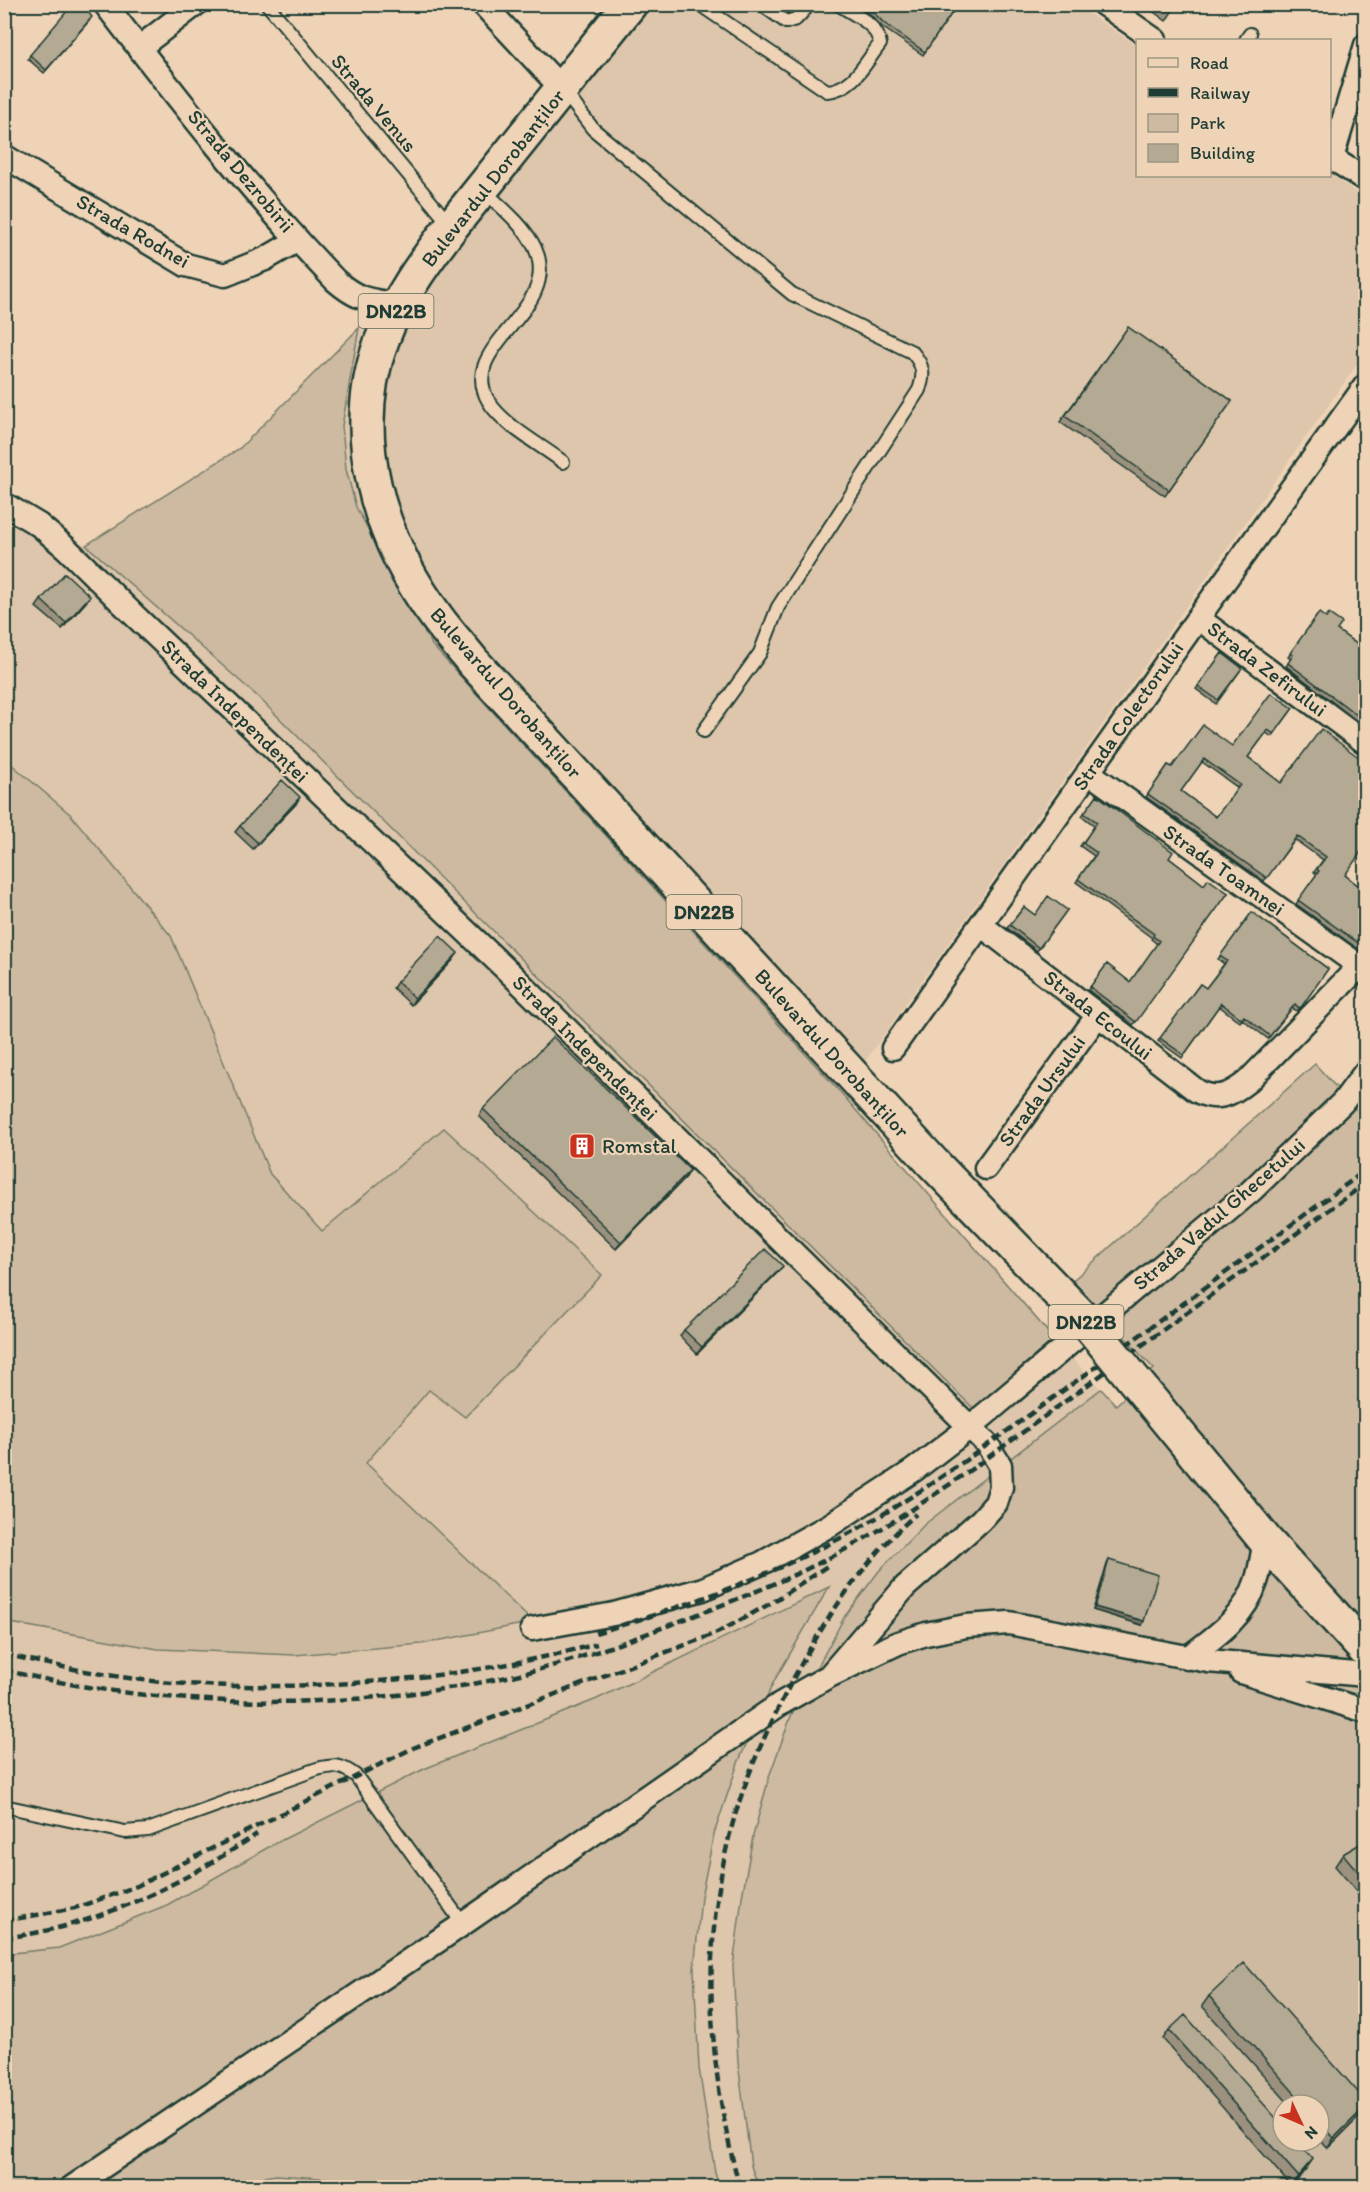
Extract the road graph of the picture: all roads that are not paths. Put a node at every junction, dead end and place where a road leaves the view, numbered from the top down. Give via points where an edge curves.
1 (105, 4) edge
2 (196, 4) edge
3 (267, 4) edge
4 (483, 4) edge
5 (630, 4) edge
6 (699, 4) edge
7 (761, 4) edge
8 (810, 4) edge
9 (838, 4) edge
10 (1102, 4) edge
11 (1154, 39) edge
12 (1365, 45) edge
13 (139, 48) junction
14 (562, 89) junction
15 (1331, 155) edge
16 (4, 156) edge
17 (1331, 159) edge
18 (1365, 180) edge
19 (483, 189) junction
20 (451, 227) junction
21 (298, 240) junction
22 (400, 304) junction
23 (1365, 385) edge
24 (563, 462) dead end
25 (4, 504) edge
26 (1198, 618) junction
27 (704, 731) dead end
28 (1365, 743) edge
29 (1088, 772) junction
30 (981, 925) junction
31 (1363, 965) edge
32 (1098, 1015) junction
33 (893, 1048) dead end
34 (1365, 1071) edge
35 (986, 1168) dead end
36 (970, 1427) junction
37 (1265, 1540) junction
38 (532, 1629) dead end
39 (1365, 1651) edge
40 (1198, 1659) junction
41 (1365, 1675) edge
42 (829, 1676) junction
43 (1365, 1711) edge
44 (4, 1806) edge
45 (463, 1924) junction
46 (71, 2187) edge

1 - 13 street, Strada Dezrobirii
2 - 13 street
3 - 20 lane, Strada Venus
4 - 14 street
5 - 14 main road, Bulevardul Dorobanților / DN22B
6 - 9 lane via 827,91 849,84 880,44 873,27
7 - 8 lane via 786,22 796,19
10 - 11 street
12 - 15 street
13 - 21 street, Strada Dezrobirii
14 - 19 main road, Bulevardul Dorobanților / DN22B
14 - 27 lane via 593,129 792,294 912,352 921,363 924,376 919,390 778,608 760,653
16 - 21 street, Strada Rodnei via 186,265 225,275
17 - 18 street
19 - 20 main road, Bulevardul Dorobanților / DN22B
19 - 24 lane via 525,232 540,263 532,301 486,358 482,371 488,401 504,418
20 - 22 main road, Bulevardul Dorobanților / DN22B
21 - 22 street, Strada Dezrobirii via 351,294
22 - 37 main road, Bulevardul Dorobanților / DN22B, bridge via 382,338 371,372 367,448 392,538 438,619 473,662 933,1163 1085,1320
23 - 26 street, Strada Colectorului
25 - 36 street, Strada Independenței via 39,525 66,548 512,975
26 - 28 street, Strada Zefirului
26 - 29 street, Strada Colectorului
29 - 30 street, Strada Colectorului
29 - 31 street, Strada Toamnei
30 - 32 street, Strada Ecoului
30 - 33 street, Strada Colectorului
31 - 32 street, Strada Ecoului via 1248,1081 1219,1097 1197,1091
32 - 35 street, Strada Ursului
34 - 36 street, Strada Vadul Ghecetului via 1343,1102 1251,1191
36 - 38 street, Strada Vadul Ghecetului via 914,1470 830,1525 752,1567 673,1598
36 - 42 street, Strada Independenței via 1000,1465 996,1503 905,1587
37 - 39 main road, DN22B
37 - 40 street via 1251,1595
40 - 41 street
40 - 42 street via 1009,1623 926,1634 897,1643
40 - 43 street
42 - 45 street via 780,1704
44 - 45 lane via 125,1832 148,1830 317,1769 344,1767 356,1776
45 - 46 street

